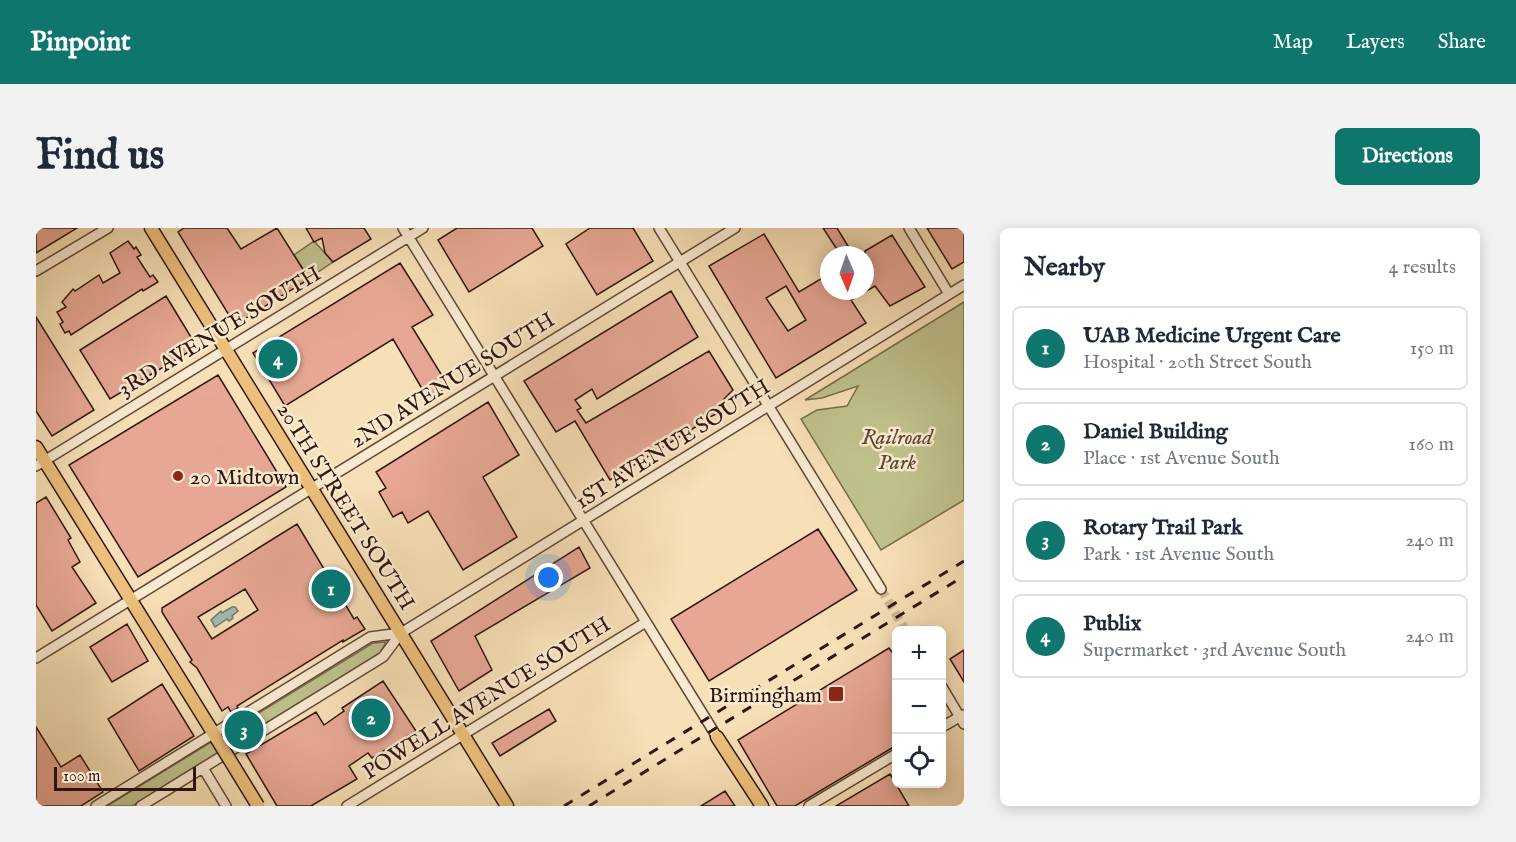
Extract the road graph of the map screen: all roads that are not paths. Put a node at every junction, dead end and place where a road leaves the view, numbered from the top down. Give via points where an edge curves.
1 (108, 228) edge
2 (151, 228) edge
3 (423, 228) edge
4 (659, 228) edge
5 (735, 228) edge
6 (909, 228) edge
7 (406, 232) edge
8 (680, 262) junction
9 (36, 272) edge
10 (964, 285) edge
11 (949, 294) junction
12 (226, 349) junction
13 (494, 375) junction
14 (768, 406) junction
15 (36, 447) edge
16 (40, 463) edge
17 (312, 488) junction
18 (583, 520) junction
19 (881, 589) tunnel mouth
20 (131, 599) junction
21 (646, 622) junction
22 (401, 633) junction
23 (36, 658) edge
24 (946, 693) edge
25 (963, 718) edge
26 (946, 726) edge
27 (462, 735) junction
28 (215, 736) junction
29 (717, 737) joint
30 (892, 757) edge
31 (203, 768) junction
32 (96, 806) edge
33 (141, 806) edge
34 (226, 806) edge
35 (258, 806) edge
36 (347, 806) edge
37 (507, 806) edge
38 (762, 806) edge
39 (809, 806) edge

1 - 9 street
2 - 12 main road, 20TH STREET SOUTH
3 - 7 street, 3RD AVENUE SOUTH
4 - 8 street
5 - 8 street, 2ND AVENUE SOUTH
6 - 11 street
7 - 12 street, 3RD AVENUE SOUTH
7 - 13 street
8 - 13 street, 2ND AVENUE SOUTH
8 - 14 street
10 - 11 street, 1ST AVENUE SOUTH
11 - 14 street, 1ST AVENUE SOUTH
12 - 16 street, 3RD AVENUE SOUTH
12 - 17 main road, 20TH STREET SOUTH
13 - 17 street, 2ND AVENUE SOUTH
13 - 18 street
14 - 18 street, 1ST AVENUE SOUTH
14 - 19 street
15 - 16 main road
16 - 20 main road
17 - 20 street, 2ND AVENUE SOUTH
17 - 22 main road, 20TH STREET SOUTH
18 - 21 street
18 - 22 street, 1ST AVENUE SOUTH
20 - 23 street, 2ND AVENUE SOUTH
20 - 28 main road
21 - 27 street, POWELL AVENUE SOUTH
21 - 29 street
22 - 27 main road, 20TH STREET SOUTH
22 - 28 street, 1ST AVENUE SOUTH via 370,636
22 - 31 street, 1ST AVENUE SOUTH via 383,657
24 - 25 street
25 - 26 street
27 - 36 street, POWELL AVENUE SOUTH
27 - 37 main road, 20TH STREET SOUTH
28 - 32 street, 1ST AVENUE SOUTH
28 - 35 main road, bridge
29 - 38 main road
30 - 39 street
31 - 33 street, 1ST AVENUE SOUTH
31 - 34 street

